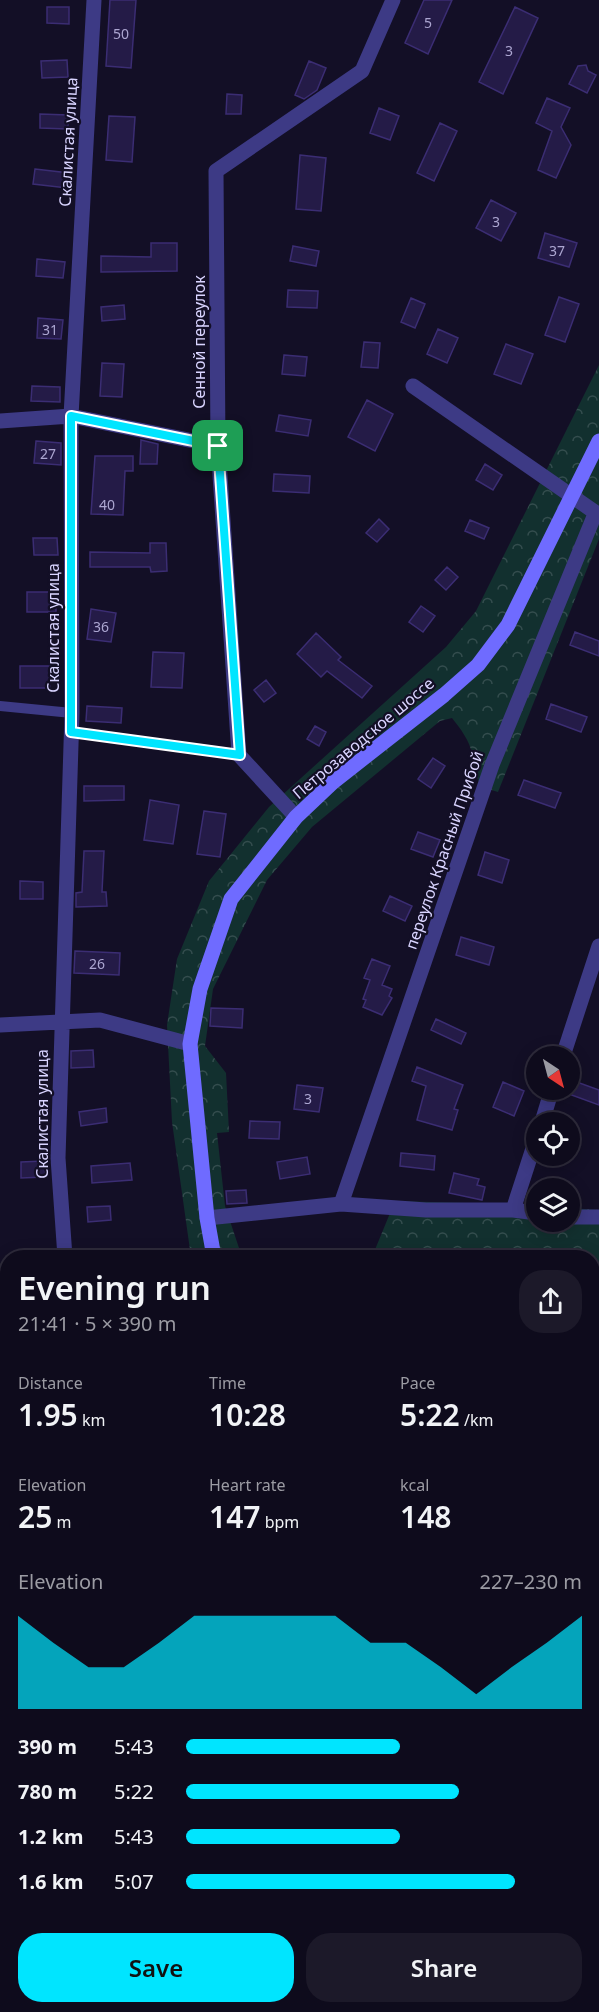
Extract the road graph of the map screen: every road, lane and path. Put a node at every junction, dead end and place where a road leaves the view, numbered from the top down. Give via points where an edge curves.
1 (94, 0) edge
2 (393, 0) edge
3 (413, 386) dead end
4 (71, 416) junction
5 (0, 421) edge
6 (599, 441) edge
7 (218, 446) junction
8 (571, 497) junction
9 (597, 514) edge
10 (0, 706) edge
11 (72, 713) junction
12 (71, 732) junction
13 (240, 755) junction
14 (296, 817) junction
15 (599, 946) edge
16 (61, 1023) junction
17 (0, 1025) edge
18 (190, 1044) junction
19 (566, 1046) edge
20 (527, 1166) edge
21 (340, 1204) junction
22 (513, 1210) junction
23 (526, 1212) edge
24 (580, 1217) edge
25 (599, 1217) edge
26 (207, 1218) junction
27 (65, 1250) edge
28 (213, 1250) edge

1 - 4 street, Скалистая улица
2 - 7 street, Сенной переулок via 362,71 216,171
3 - 8 street
4 - 5 street
4 - 7 street
4 - 11 street, Скалистая улица
6 - 8 main road, Петрозаводское шоссе
7 - 13 street, Сенной переулок
8 - 9 street
8 - 14 main road, Петрозаводское шоссе via 508,625 478,665 333,782
9 - 21 street, переулок Красный Прибой via 492,765
10 - 11 lane
11 - 12 street, Скалистая улица
12 - 13 lane
12 - 16 street, Скалистая улица
13 - 14 street
14 - 18 main road, Петрозаводское шоссе via 231,900 200,989
15 - 19 street
16 - 17 street
16 - 18 street via 100,1020
16 - 27 street, Скалистая улица via 58,1158
18 - 26 main road, Петрозаводское шоссе
20 - 22 street
21 - 22 street via 426,1210
21 - 26 street
22 - 23 street
24 - 25 street
26 - 28 main road, Петрозаводское шоссе

